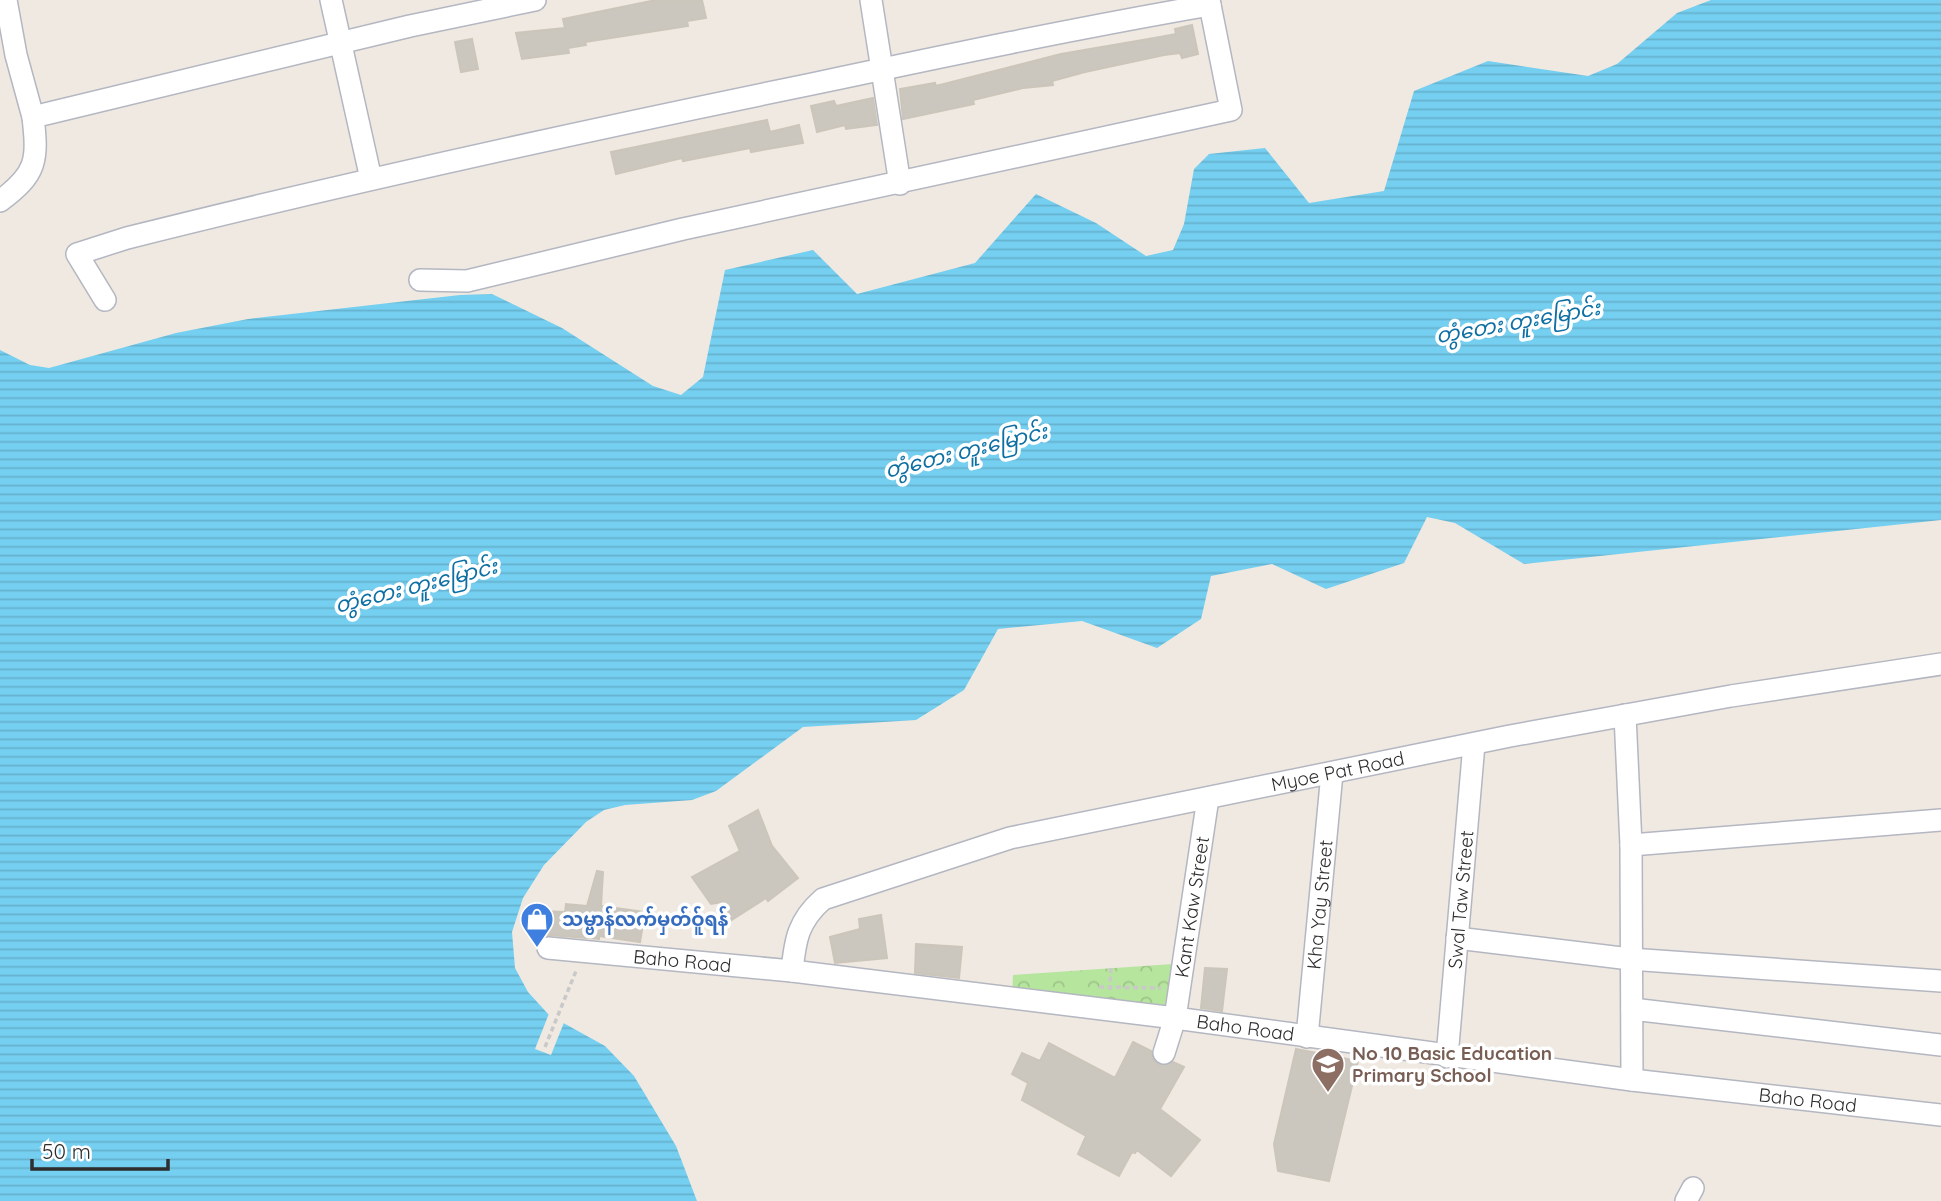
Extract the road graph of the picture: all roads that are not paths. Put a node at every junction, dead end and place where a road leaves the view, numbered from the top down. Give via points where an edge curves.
1 (6, 0) edge
2 (331, 0) edge
3 (535, 0) edge
4 (871, 0) edge
5 (1210, 3) edge
6 (340, 44) junction
7 (882, 69) junction
8 (33, 117) junction
9 (371, 179) junction
10 (900, 184) junction
11 (0, 201) edge
12 (420, 279) dead end
13 (105, 300) dead end
14 (1941, 664) edge
15 (1625, 715) junction
16 (1474, 744) junction
17 (1332, 773) junction
18 (1208, 798) junction
19 (1941, 820) edge
20 (1631, 845) junction
21 (1457, 938) junction
22 (548, 948) dead end
23 (1630, 959) junction
24 (792, 971) junction
25 (1941, 981) edge
26 (1632, 1009) junction
27 (1175, 1018) junction
28 (1307, 1037) junction
29 (1941, 1045) edge
30 (1164, 1053) dead end
31 (1447, 1056) junction
32 (1632, 1080) junction
33 (1941, 1115) edge

1 - 8 street
2 - 6 street
3 - 6 street
4 - 7 street
5 - 7 street
5 - 10 street via 1231,110
6 - 8 street
6 - 9 street
7 - 9 street
7 - 10 street
8 - 11 street via 37,155 33,169
9 - 13 street via 78,254
10 - 12 street via 683,229 467,281
14 - 15 street, Myoe Pat Road
15 - 16 street, Myoe Pat Road
15 - 20 street
16 - 17 street, Myoe Pat Road
16 - 21 street, Swal Taw Street
17 - 18 street, Myoe Pat Road
17 - 28 street, Kha Yay Street
18 - 24 street, Myoe Pat Road via 1010,838 822,899 796,932
18 - 27 street, Kant Kaw Street
19 - 20 street
20 - 23 street
21 - 23 street
21 - 31 street, Swal Taw Street
22 - 24 street, Baho Road
23 - 25 street
23 - 26 street
24 - 27 street, Baho Road
26 - 29 street
26 - 32 street
27 - 28 street, Baho Road
27 - 30 street, Kant Kaw Street
28 - 31 street, Baho Road
31 - 32 street, Baho Road
32 - 33 street, Baho Road

